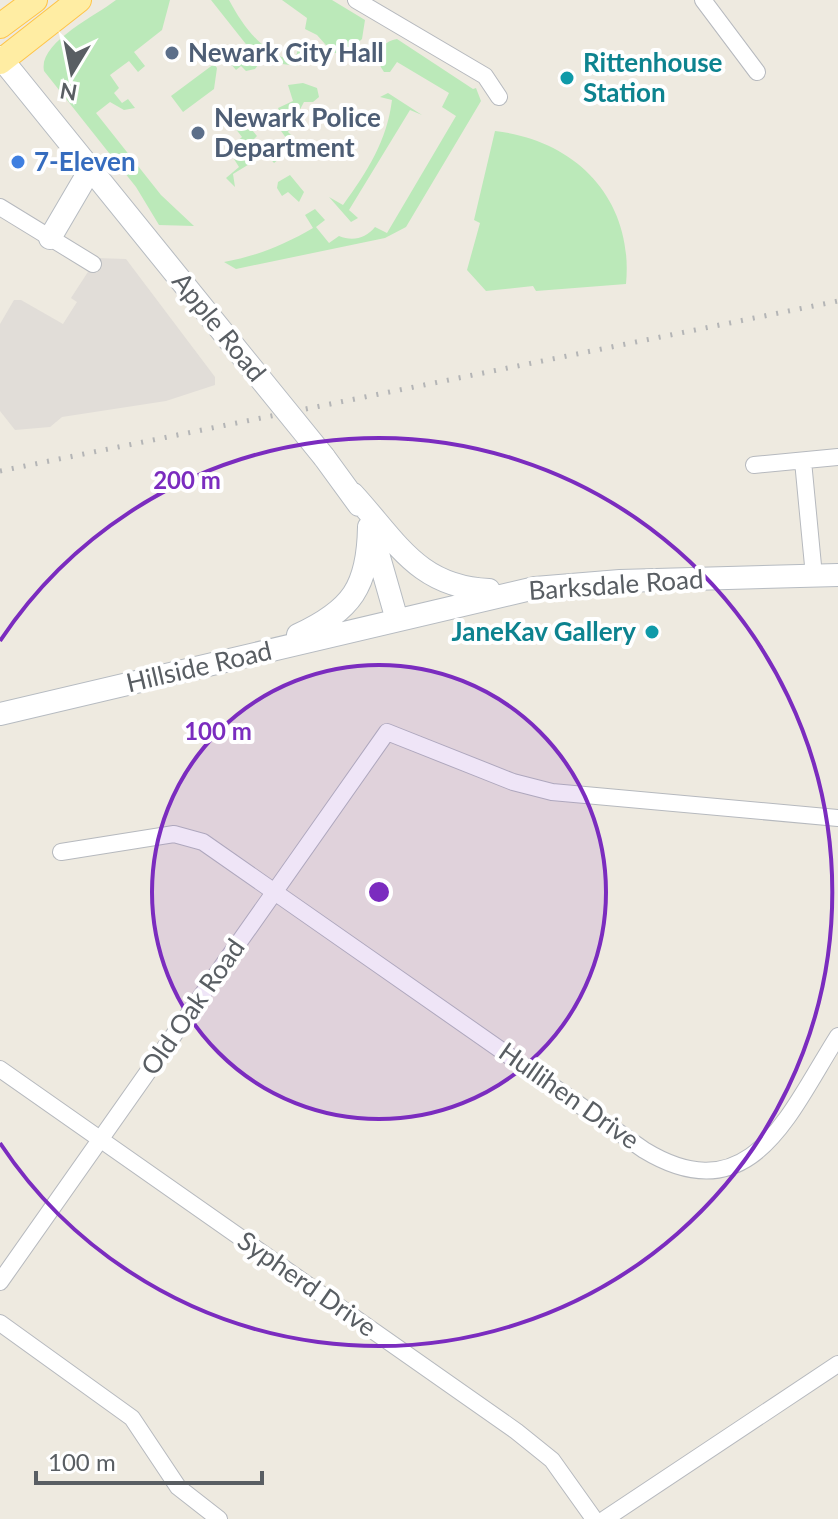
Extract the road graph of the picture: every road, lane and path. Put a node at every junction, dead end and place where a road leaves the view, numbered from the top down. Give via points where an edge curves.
1 (35, 0) edge
2 (79, 0) edge
3 (356, 0) edge
4 (703, 0) edge
5 (0, 26) edge
6 (1, 60) edge
7 (757, 72) dead end
8 (499, 97) dead end
9 (91, 168) junction
10 (0, 207) edge
11 (50, 238) junction
12 (93, 264) dead end
13 (838, 457) edge
14 (803, 461) junction
15 (754, 465) dead end
16 (353, 494) junction
17 (369, 527) junction
18 (838, 575) edge
19 (814, 576) junction
20 (535, 588) junction
21 (397, 620) junction
22 (261, 653) junction
23 (0, 714) edge
24 (838, 818) edge
25 (61, 852) dead end
26 (276, 890) junction
27 (838, 1036) edge
28 (0, 1069) edge
29 (100, 1139) junction
30 (0, 1282) edge
31 (0, 1323) edge
32 (838, 1364) edge
33 (219, 1519) edge
34 (594, 1519) edge
35 (605, 1519) edge

1 - 5 main road
2 - 6 main road
3 - 8 street via 485,76
4 - 7 street
6 - 9 street, Apple Road
9 - 11 street
9 - 16 street, Apple Road, bridge
10 - 11 street
11 - 12 street
13 - 14 street
14 - 15 street
14 - 19 street
16 - 17 street, Apple Road
16 - 20 street via 425,573 465,589
17 - 21 street, Apple Road
17 - 22 street via 366,566 352,598 338,613
18 - 19 street, Barksdale Road
19 - 20 street, Barksdale Road
20 - 21 street, Barksdale Road
21 - 22 street, Hillside Road
22 - 23 street, Hillside Road
24 - 26 street, Old Oak Road via 552,792 387,732
25 - 26 street, Hullihen Drive via 188,836
26 - 27 street, Hullihen Drive via 644,1150 683,1170 720,1172 752,1158 774,1136
26 - 29 street, Old Oak Road
28 - 29 street, Sypherd Drive
29 - 30 street, Old Oak Road
29 - 34 street, Sypherd Drive via 535,1445 566,1477
31 - 33 street via 132,1418 178,1487
32 - 35 street

